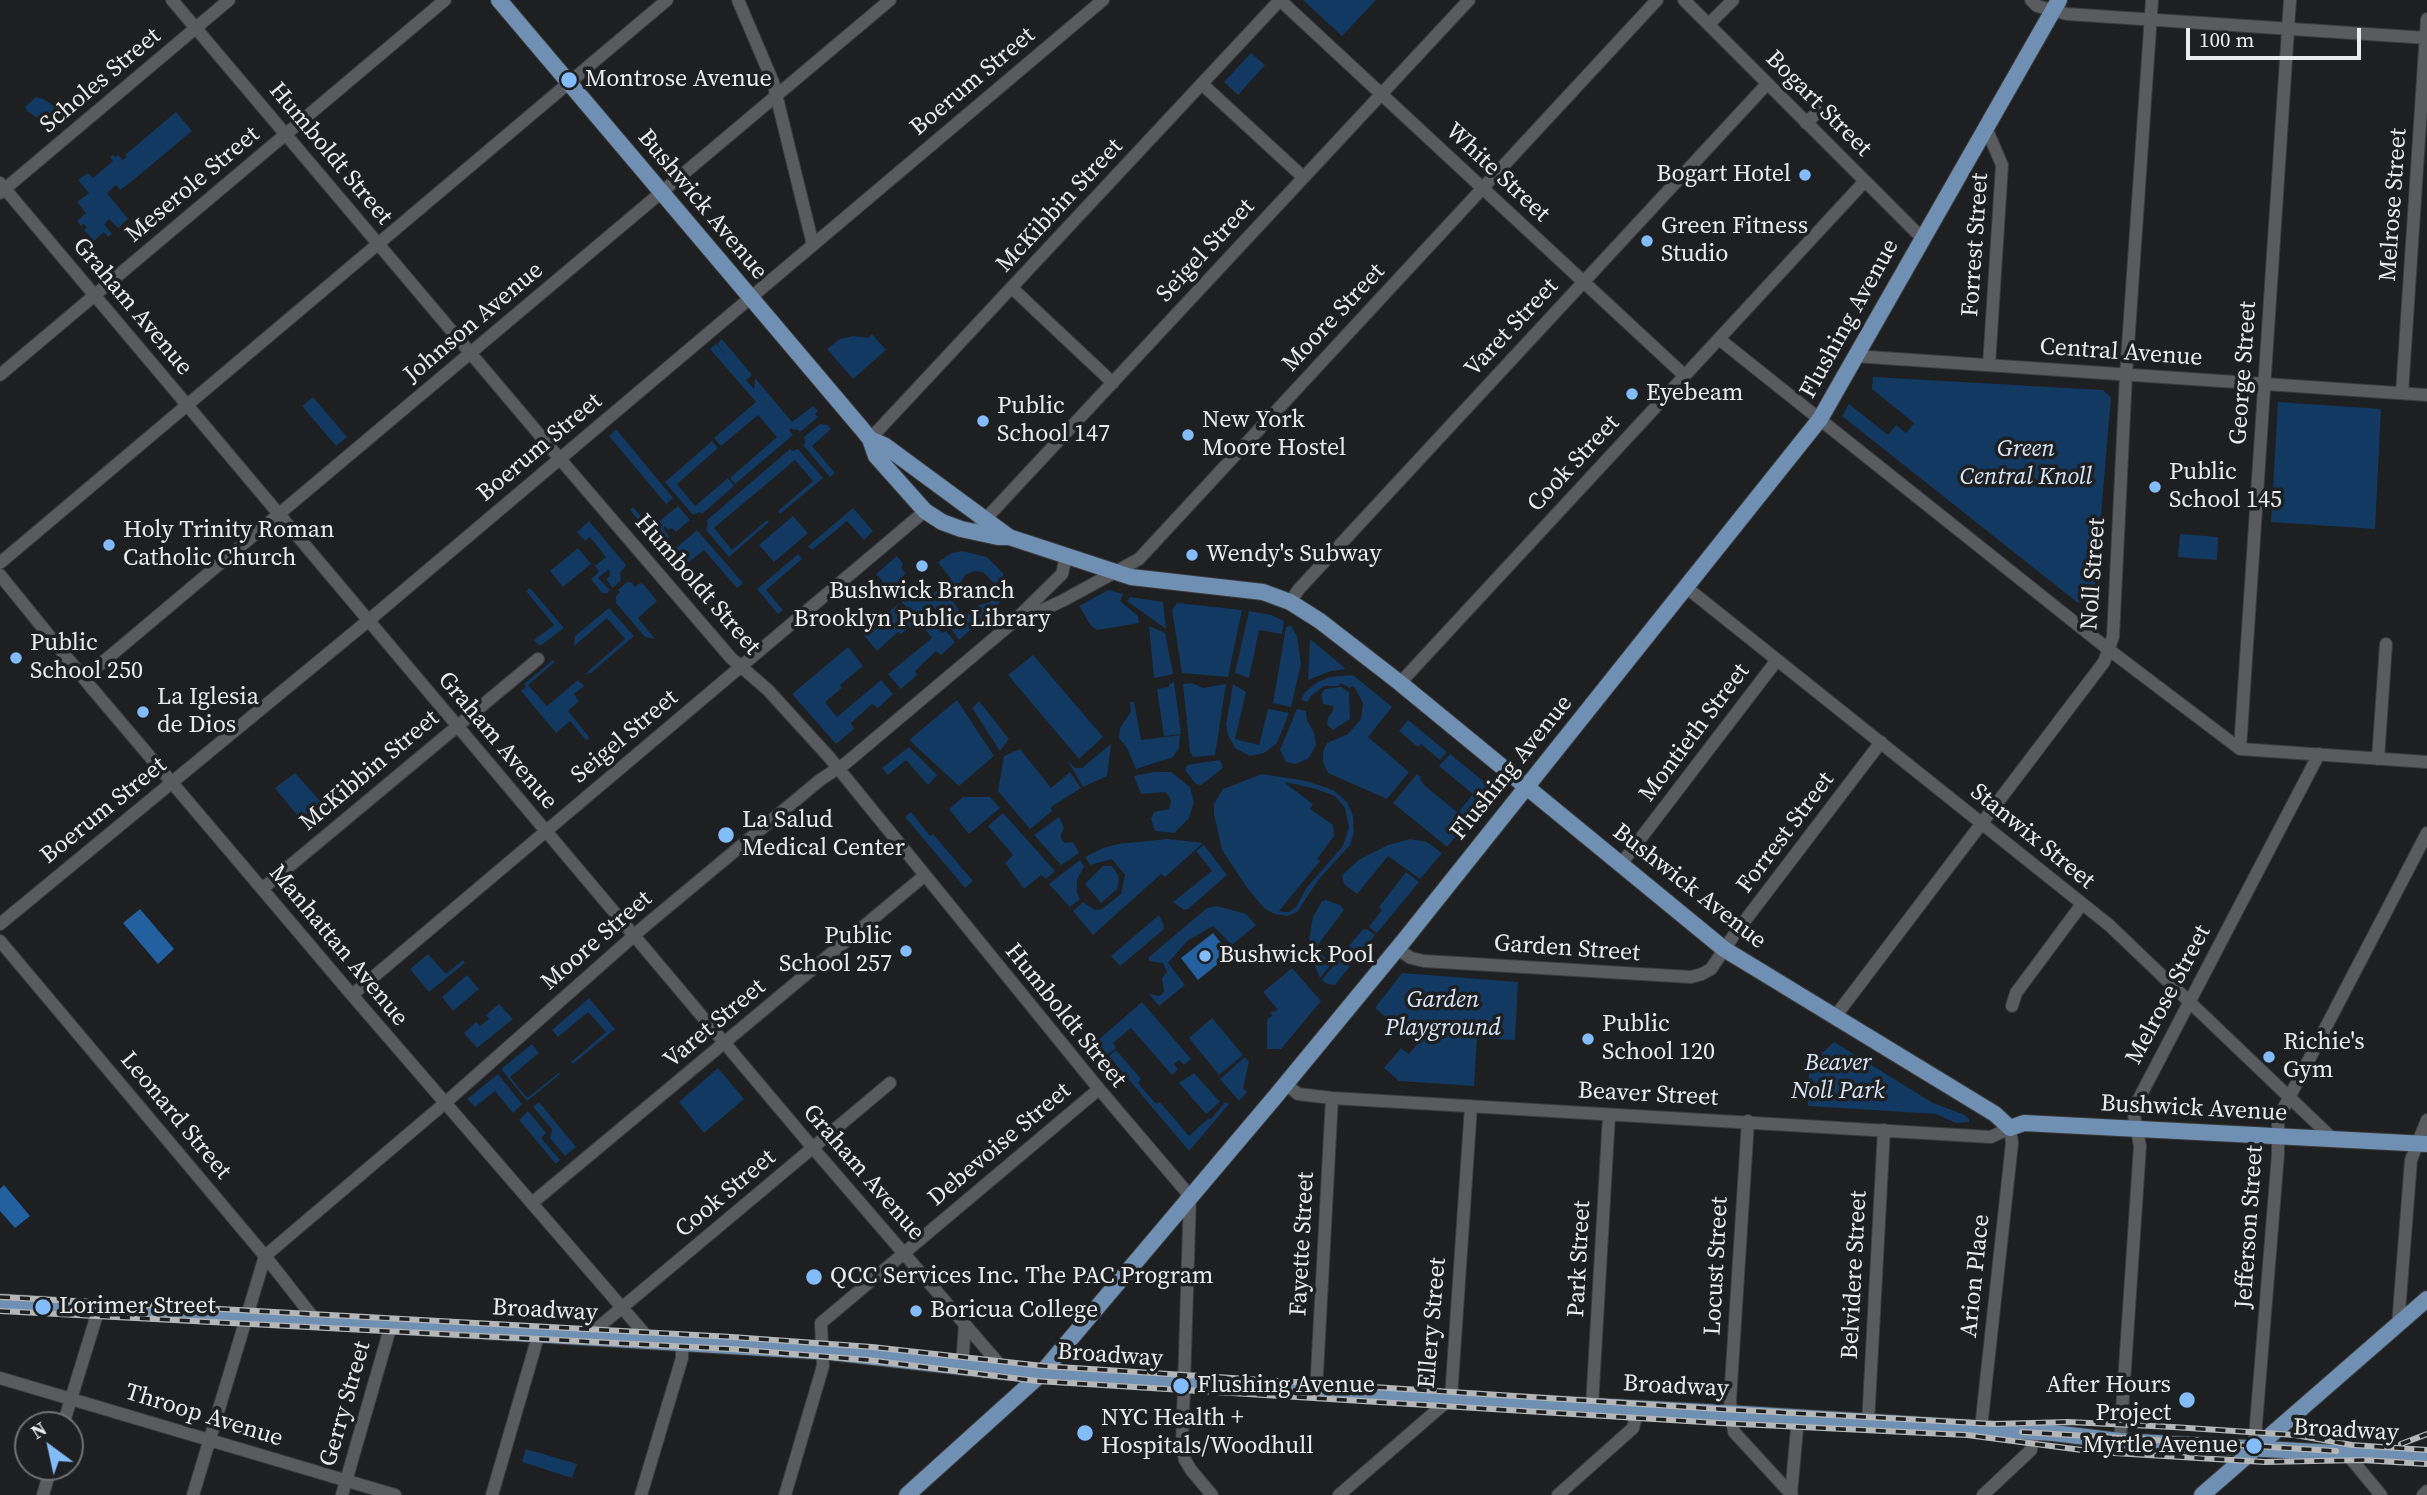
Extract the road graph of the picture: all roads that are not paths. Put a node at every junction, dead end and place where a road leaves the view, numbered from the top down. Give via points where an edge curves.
1 (172, 0) edge
2 (229, 0) edge
3 (445, 0) edge
4 (499, 0) edge
5 (667, 0) edge
6 (738, 0) edge
7 (890, 0) edge
8 (1103, 0) edge
9 (1280, 0) edge
10 (1469, 0) edge
11 (1657, 0) edge
12 (1685, 0) edge
13 (1733, 0) edge
14 (2031, 0) edge
15 (2152, 0) edge
16 (2290, 0) edge
17 (2056, 5) edge
18 (2427, 19) edge
19 (2150, 20) junction
20 (1709, 24) junction
21 (196, 28) junction
22 (2288, 29) junction
23 (2426, 38) edge
24 (569, 83) junction
25 (1767, 83) junction
26 (1202, 84) junction
27 (1381, 94) junction
28 (777, 95) junction
29 (1818, 111) dead end
30 (1807, 123) junction
31 (1987, 130) junction
32 (286, 134) junction
33 (1303, 177) junction
34 (1865, 181) junction
35 (2, 188) edge
36 (1483, 188) junction
37 (662, 192) junction
38 (1922, 238) junction
39 (378, 244) junction
40 (813, 245) junction
41 (1583, 282) junction
42 (1012, 288) junction
43 (95, 295) junction
44 (751, 298) junction
45 (1719, 339) junction
46 (471, 354) junction
47 (1854, 356) junction
48 (1989, 365) junction
49 (0, 375) edge
50 (2126, 375) junction
51 (1685, 376) junction
52 (1113, 383) junction
53 (2264, 384) junction
54 (2402, 393) junction
55 (2427, 395) edge
56 (187, 404) junction
57 (1820, 419) junction
58 (870, 439) junction
59 (560, 459) junction
60 (925, 511) junction
61 (279, 515) junction
62 (980, 525) junction
63 (1066, 556) junction
64 (0, 563) edge
65 (1115, 572) junction
66 (0, 575) edge
67 (1687, 588) junction
68 (1290, 602) junction
69 (369, 620) junction
70 (1011, 624) junction
71 (2386, 643) dead end
72 (2108, 649) junction
73 (538, 659) dead end
74 (1777, 660) junction
75 (740, 667) junction
76 (84, 678) junction
77 (1400, 683) junction
78 (457, 726) junction
79 (1881, 742) junction
80 (2240, 749) junction
81 (2319, 754) junction
82 (2378, 759) junction
83 (2427, 762) edge
84 (838, 769) junction
85 (172, 782) junction
86 (1526, 787) junction
87 (1982, 823) junction
88 (546, 831) junction
89 (2427, 833) edge
90 (1621, 864) junction
91 (924, 876) junction
92 (262, 889) junction
93 (2082, 904) junction
94 (0, 924) edge
95 (634, 936) junction
96 (0, 941) edge
97 (1397, 949) junction
98 (1724, 949) junction
99 (352, 995) junction
100 (2188, 1002) junction
101 (2012, 1006) dead end
102 (1834, 1017) junction
103 (726, 1042) junction
104 (890, 1083) dead end
105 (1286, 1084) junction
106 (1098, 1090) junction
107 (2288, 1097) junction
108 (1332, 1098) junction
109 (445, 1103) junction
110 (1471, 1106) junction
111 (1609, 1115) junction
112 (2427, 1120) edge
113 (1748, 1121) junction
114 (2010, 1128) junction
115 (2136, 1128) junction
116 (1884, 1130) junction
117 (2278, 1136) junction
118 (2333, 1139) junction
119 (2422, 1144) edge
120 (813, 1148) junction
121 (1190, 1196) junction
122 (532, 1203) junction
123 (904, 1253) junction
124 (265, 1256) junction
125 (2427, 1300) edge
126 (0, 1302) edge
127 (99, 1308) junction
128 (622, 1308) junction
129 (246, 1317) junction
130 (316, 1321) junction
131 (965, 1324) junction
132 (391, 1325) junction
133 (2398, 1325) junction
134 (539, 1334) junction
135 (588, 1336) junction
136 (650, 1340) junction
137 (682, 1342) junction
138 (822, 1351) junction
139 (962, 1367) junction
140 (1006, 1372) junction
141 (1040, 1375) junction
142 (0, 1378) edge
143 (1184, 1384) junction
144 (1317, 1392) junction
145 (72, 1398) junction
146 (1451, 1398) junction
147 (1592, 1406) junction
148 (1638, 1408) junction
149 (68, 1411) edge
150 (1731, 1413) junction
151 (1798, 1418) junction
152 (1868, 1423) junction
153 (1981, 1428) junction
154 (2034, 1432) junction
155 (209, 1440) junction
156 (2120, 1441) junction
157 (2254, 1449) junction
158 (2347, 1454) junction
159 (2427, 1458) edge
160 (346, 1480) junction
161 (2427, 1491) edge
162 (193, 1495) edge
163 (342, 1495) edge
164 (395, 1495) edge
165 (492, 1495) edge
166 (641, 1495) edge
167 (785, 1495) edge
168 (907, 1495) edge
169 (1212, 1495) edge
170 (1339, 1495) edge
171 (1558, 1495) edge
172 (1791, 1495) edge
173 (1983, 1495) edge
174 (2202, 1495) edge
175 (2381, 1495) edge
176 (2423, 1495) edge

1 - 21 street, Humboldt Street
2 - 21 street, Scholes Street
3 - 32 street, Meserole Street
4 - 24 main road, Bushwick Avenue
5 - 24 street
6 - 28 street
7 - 28 street, Johnson Avenue
8 - 40 street, Boerum Street
9 - 26 street, McKibbin Street
9 - 27 street, White Street
10 - 27 street, Seigel Street
11 - 36 street, Moore Street
12 - 20 street, Bogart Street
13 - 20 street
14 - 17 street via 2037,6
15 - 19 street, Noll Street
16 - 22 street, George Street
17 - 19 street via 2067,14
17 - 31 main road, Flushing Avenue
18 - 23 street, Melrose Street
19 - 22 street
19 - 50 street, Noll Street
20 - 25 street, Bogart Street
21 - 32 street, Humboldt Street
21 - 35 street, Scholes Street
22 - 23 street
22 - 53 street, George Street
23 - 54 street, Melrose Street
24 - 37 main road, Bushwick Avenue
24 - 39 street
25 - 30 street, Bogart Street
25 - 41 street, Varet Street
26 - 33 street
26 - 42 street, McKibbin Street
27 - 33 street, Seigel Street
27 - 36 street, White Street
28 - 37 street, Johnson Avenue
28 - 40 street
29 - 30 street
30 - 34 street, Bogart Street
31 - 38 main road, Flushing Avenue
31 - 48 street, Forrest Street via 2002,165
32 - 39 street, Humboldt Street
32 - 43 street, Meserole Street
33 - 52 street, Seigel Street
34 - 38 street, Bogart Street
34 - 45 street, Cook Street
35 - 43 street, Graham Avenue
36 - 41 street, White Street
36 - 65 street, Moore Street via 1139,559
37 - 44 main road, Bushwick Avenue
37 - 46 street, Johnson Avenue
38 - 47 main road, Flushing Avenue
39 - 46 street, Humboldt Street
39 - 56 street
40 - 44 street, Boerum Street
41 - 51 street, White Street
41 - 68 street, Varet Street
42 - 52 street
42 - 58 street, McKibbin Street
43 - 49 street, Meserole Street
43 - 56 street, Graham Avenue
44 - 58 main road, Bushwick Avenue
44 - 59 street, Boerum Street
45 - 51 street, Cook Street
45 - 57 street
46 - 59 street, Humboldt Street
46 - 61 street, Johnson Avenue
47 - 48 street, Central Avenue
47 - 57 main road, Flushing Avenue
48 - 50 street, Central Avenue
50 - 53 street, Central Avenue
50 - 72 street, Noll Street via 2113,637
51 - 77 street, Cook Street
52 - 62 street, Seigel Street
53 - 54 street, Central Avenue
53 - 80 street, George Street
54 - 55 street, Central Avenue
56 - 61 street, Graham Avenue
56 - 64 street
57 - 67 main road, Flushing Avenue
57 - 72 street
58 - 60 main road, Bushwick Avenue via 876,456
58 - 62 main road, Bushwick Avenue via 884,444
59 - 69 street, Boerum Street
59 - 75 street, Humboldt Street
60 - 62 main road, Bushwick Avenue via 942,522
60 - 75 street, Seigel Street
61 - 69 street, Graham Avenue
61 - 76 street, Johnson Avenue
62 - 63 main road, Bushwick Avenue
63 - 65 main road, Bushwick Avenue
63 - 70 street, Moore Street via 1062,574
65 - 68 main road, Bushwick Avenue via 1263,592
65 - 70 street, Moore Street
66 - 76 street, Manhattan Avenue
67 - 74 street, Stanwix Street
67 - 86 main road, Flushing Avenue
68 - 77 main road, Bushwick Avenue
69 - 78 street, Graham Avenue
69 - 85 street, Boerum Street
70 - 84 street, Moore Street
71 - 82 street
72 - 80 street
72 - 87 street, Noll Street via 2104,662
73 - 78 street, McKibbin Street
74 - 79 street, Stanwix Street
74 - 90 street, Montieth Street
75 - 84 street, Humboldt Street via 768,690
75 - 88 street, Seigel Street
76 - 85 street, Manhattan Avenue
77 - 86 main road, Bushwick Avenue
78 - 88 street, Graham Avenue
78 - 92 street, McKibbin Street
79 - 87 street, Stanwix Street
79 - 98 street, Forrest Street
80 - 81 street
81 - 82 street
81 - 100 street, Melrose Street
82 - 83 street
84 - 91 street, Humboldt Street
84 - 95 street, Moore Street
85 - 92 street, Manhattan Avenue
85 - 94 street, Boerum Street
86 - 90 main road, Bushwick Avenue
86 - 97 main road, Flushing Avenue
87 - 93 street, Stanwix Street
87 - 102 street, Noll Street
88 - 95 street, Graham Avenue
88 - 99 street, Seigel Street
89 - 107 street, Jefferson Street
90 - 98 main road, Bushwick Avenue
91 - 103 street, Varet Street
91 - 106 street, Humboldt Street
92 - 99 street, Manhattan Avenue
93 - 100 street, Stanwix Street
93 - 101 street via 2016,993
95 - 103 street, Graham Avenue
95 - 109 street, Moore Street
96 - 124 street, Leonard Street
97 - 98 street, Garden Street via 1424,961 1691,977 1711,969
97 - 105 main road, Flushing Avenue
98 - 102 main road, Bushwick Avenue
99 - 109 street, Manhattan Avenue
100 - 107 street, Stanwix Street
100 - 115 street, Melrose Street via 2133,1110
102 - 114 main road, Bushwick Avenue via 1995,1114
103 - 120 street, Graham Avenue
103 - 122 street, Varet Street
104 - 120 street, Cook Street
105 - 108 street, Beaver Street via 1298,1094
105 - 121 main road, Flushing Avenue
106 - 121 street, Humboldt Street
106 - 123 street, Debevoise Street
107 - 117 street, Jefferson Street via 2278,1119
107 - 118 street, Stanwix Street
108 - 110 street, Beaver Street
108 - 144 street, Fayette Street
109 - 122 street, Manhattan Avenue
109 - 124 street, Moore Street
110 - 111 street, Beaver Street
110 - 146 street, Ellery Street
111 - 113 street, Beaver Street
111 - 147 street, Park Street
112 - 119 street
113 - 116 street, Beaver Street
113 - 150 street, Locust Street
114 - 115 main road, Bushwick Avenue via 2024,1123
114 - 116 street, Beaver Street via 1992,1137
114 - 153 street, Arion Place
115 - 117 main road, Bushwick Avenue
115 - 156 street, Melrose Street via 2140,1146
116 - 152 street, Belvidere Street
117 - 118 main road, Bushwick Avenue
117 - 157 street, Jefferson Street
118 - 119 main road, Bushwick Avenue
119 - 133 street via 2411,1160
120 - 123 street, Graham Avenue
120 - 128 street, Cook Street
121 - 141 main road, Flushing Avenue
121 - 143 street
122 - 128 street, Manhattan Avenue
123 - 131 street, Graham Avenue
123 - 138 street, Debevoise Street via 821,1323
124 - 129 street
124 - 130 street, Leonard Street
125 - 133 main road
126 - 127 main road, Broadway
127 - 129 main road, Broadway
127 - 145 street
128 - 135 street, Cook Street
128 - 136 street, Manhattan Avenue
129 - 130 main road, Broadway
129 - 155 street
130 - 132 main road, Broadway
131 - 139 street
131 - 140 street, Graham Avenue
132 - 134 main road, Broadway
132 - 160 street, Gerry Street
133 - 157 main road
134 - 135 main road, Broadway
134 - 165 street
135 - 136 main road, Broadway
136 - 137 main road, Broadway
137 - 138 main road, Broadway
137 - 166 street via 682,1358
138 - 139 main road, Broadway
138 - 167 street via 822,1366
139 - 140 main road, Broadway
140 - 141 main road, Broadway
141 - 143 main road, Broadway
141 - 168 main road, Flushing Avenue
142 - 145 street, Throop Avenue
143 - 144 main road, Broadway
143 - 169 street via 1185,1460
144 - 146 main road, Broadway
145 - 149 street
145 - 155 street, Throop Avenue
146 - 147 main road, Broadway
146 - 170 street, Ellery Street
147 - 148 main road, Broadway
148 - 150 main road, Broadway
148 - 171 street via 1633,1428
150 - 151 main road, Broadway
150 - 172 street via 1734,1432
151 - 152 main road, Broadway
151 - 172 street
152 - 153 main road, Broadway
153 - 154 main road, Broadway
154 - 156 main road, Broadway
154 - 173 street via 2031,1450
155 - 160 street, Throop Avenue
155 - 162 street
156 - 157 main road, Broadway
157 - 158 main road, Broadway
157 - 174 main road
158 - 159 main road, Broadway
158 - 175 street
160 - 163 street, Gerry Street
160 - 164 street, Throop Avenue
161 - 176 street

